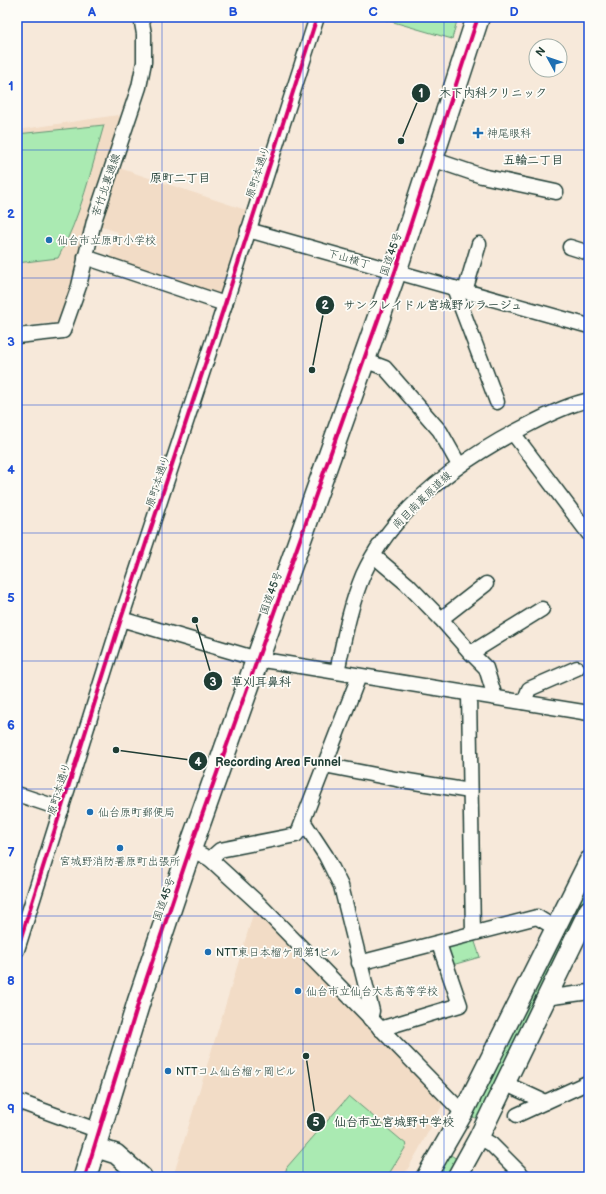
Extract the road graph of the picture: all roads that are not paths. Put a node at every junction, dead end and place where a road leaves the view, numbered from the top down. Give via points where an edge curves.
1 (140, 17) edge
2 (317, 17) edge
3 (478, 17) edge
4 (432, 159) junction
5 (556, 192) dead end
6 (248, 230) junction
7 (480, 244) dead end
8 (570, 247) dead end
9 (589, 253) edge
10 (85, 257) junction
11 (395, 272) junction
12 (460, 289) junction
13 (225, 304) junction
14 (589, 326) edge
15 (17, 336) edge
16 (364, 360) junction
17 (589, 400) edge
18 (497, 402) dead end
19 (513, 432) junction
20 (459, 465) junction
21 (589, 534) edge
22 (374, 556) junction
23 (486, 584) dead end
24 (542, 609) dead end
25 (440, 618) junction
26 (121, 619) junction
27 (471, 653) junction
28 (257, 659) junction
29 (576, 668) dead end
30 (338, 672) junction
31 (359, 676) junction
32 (469, 694) junction
33 (495, 697) junction
34 (524, 702) junction
35 (589, 713) edge
36 (324, 765) junction
37 (470, 791) junction
38 (17, 794) edge
39 (62, 809) junction
40 (303, 821) junction
41 (190, 849) junction
42 (210, 859) junction
43 (589, 861) edge
44 (589, 910) edge
45 (555, 928) junction
46 (474, 933) junction
47 (439, 944) junction
48 (17, 950) edge
49 (359, 963) junction
50 (589, 992) edge
51 (545, 998) junction
52 (370, 1018) junction
53 (380, 1029) junction
54 (589, 1082) edge
55 (504, 1083) junction
56 (17, 1101) edge
57 (545, 1102) junction
58 (463, 1113) junction
59 (517, 1115) dead end
60 (479, 1137) junction
61 (97, 1139) junction
62 (85, 1177) edge
63 (142, 1177) edge
64 (426, 1177) edge
65 (457, 1177) edge
66 (524, 1177) edge

1 - 10 street, 苦竹北裏通線 via 144,34 144,62 139,87 94,221
2 - 6 street, 原町本通り
3 - 4 highway, 国道45号
4 - 5 street via 482,176
4 - 11 highway, 国道45号
6 - 11 street, 下山横丁
6 - 13 street, 原町本通り
7 - 12 street
8 - 9 street
10 - 13 street
10 - 15 street, 苦竹北裏通線 via 79,286 63,331
11 - 12 street, 下山横丁
11 - 16 highway, 国道45号
12 - 14 street, 下山横丁
12 - 18 street
13 - 26 street, 原町本通り
16 - 20 street via 385,368 440,432
16 - 28 highway, 国道45号
17 - 19 street, 南目南裏原道線 via 556,411
19 - 20 street, 南目南裏原道線
19 - 21 street
20 - 22 street, 南目南裏原道線 via 401,517
22 - 25 street via 408,584
22 - 30 street, 南目南裏原道線 via 352,606
23 - 25 street
24 - 27 street
25 - 27 street
26 - 28 street
26 - 39 street, 原町本通り
27 - 33 street via 486,668
28 - 30 street
28 - 41 highway, 国道45号
29 - 34 street via 529,689
30 - 31 street
31 - 32 street
31 - 36 street
32 - 33 street
32 - 37 street
33 - 34 street
34 - 35 street
36 - 37 street
36 - 40 street
37 - 46 street
38 - 39 street
39 - 48 street, 原町本通り
40 - 42 street via 296,835 220,850
40 - 49 street via 326,856 340,886
41 - 42 street
41 - 61 highway, 国道45号 via 139,1001
42 - 52 street via 258,903
43 - 45 street
44 - 51 street
45 - 46 street via 537,917
45 - 58 street
46 - 47 street
47 - 49 street
47 - 53 street via 460,1005
49 - 52 street via 372,1011
50 - 51 street
51 - 55 street
52 - 53 street
53 - 58 street
54 - 57 street
55 - 57 street
55 - 60 street
56 - 61 street
57 - 59 street
58 - 64 street
60 - 65 street
60 - 66 street via 492,1144
61 - 62 highway, 国道45号
61 - 63 street

